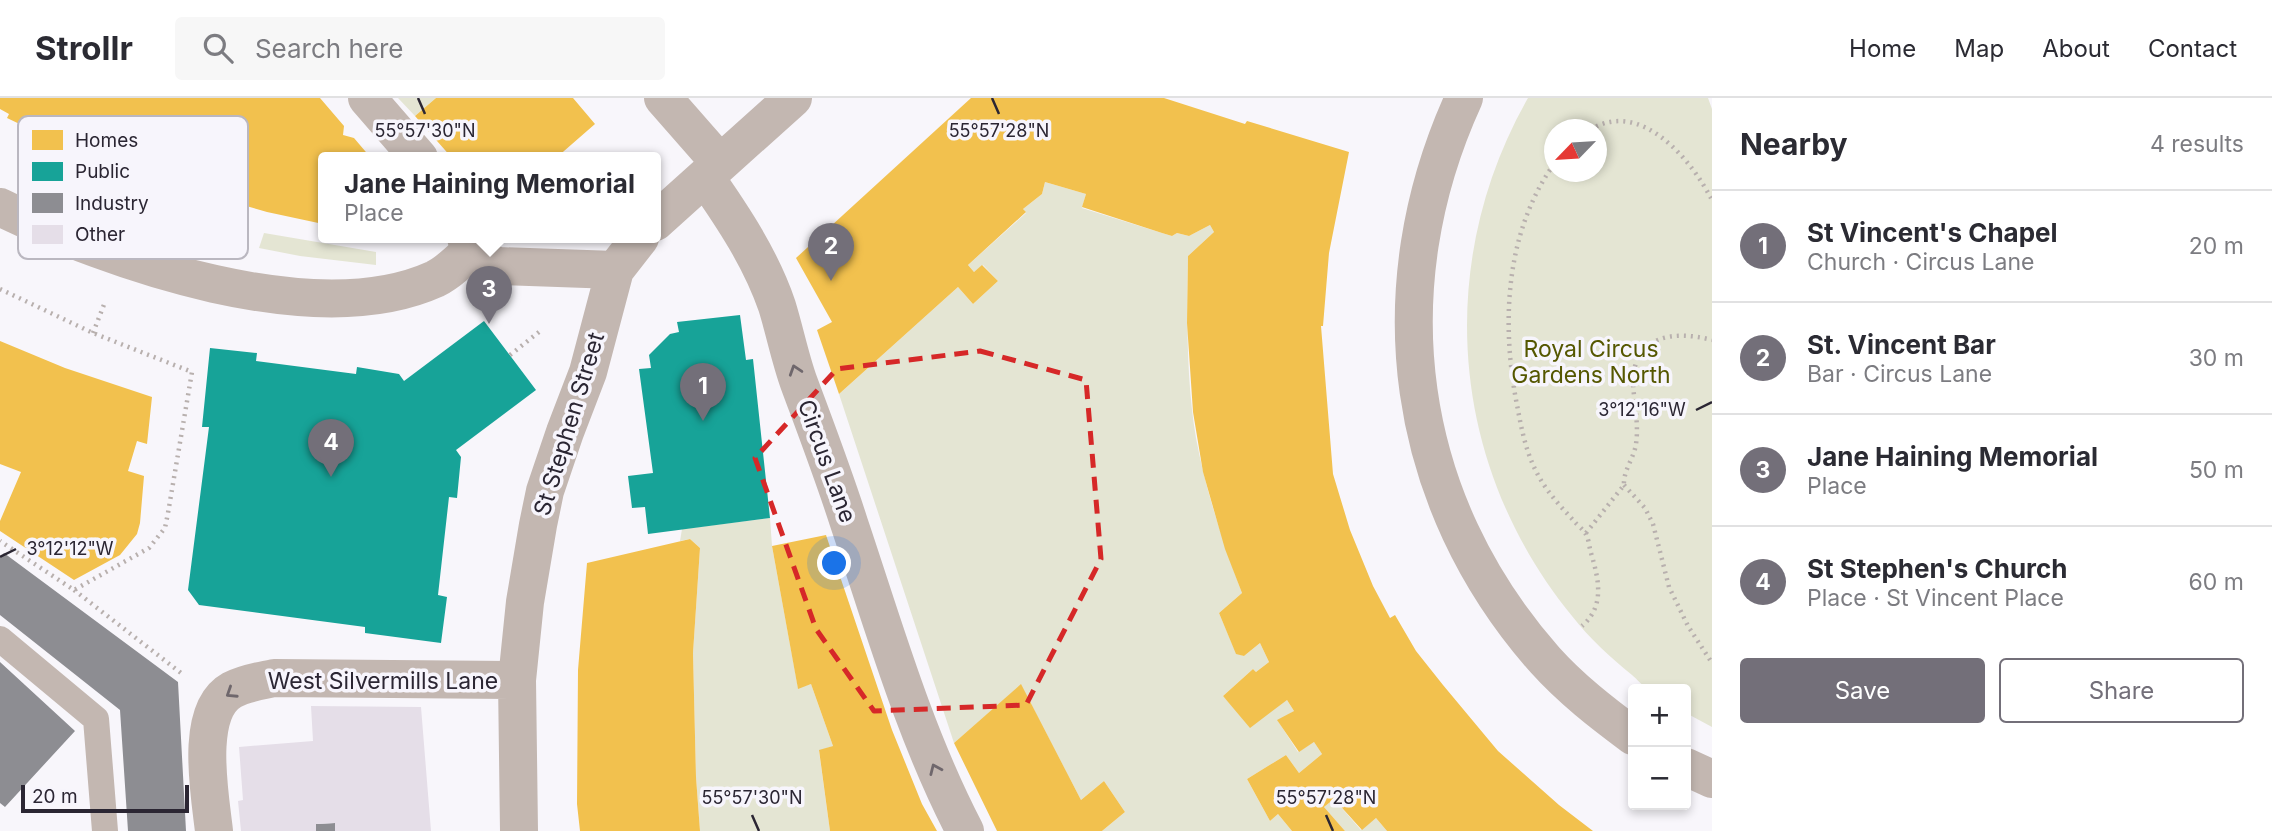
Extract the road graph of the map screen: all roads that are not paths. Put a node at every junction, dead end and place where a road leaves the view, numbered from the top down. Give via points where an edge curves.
1 (366, 98) edge
2 (663, 98) edge
3 (793, 98) edge
4 (1464, 98) edge
5 (414, 152) edge
6 (712, 170) junction
7 (0, 207) edge
8 (18, 215) edge
9 (661, 217) edge
10 (636, 243) edge
11 (469, 244) edge
12 (125, 259) edge
13 (615, 270) junction
14 (0, 639) edge
15 (517, 680) junction
16 (1628, 732) edge
17 (1691, 769) edge
18 (1712, 779) edge
19 (105, 831) edge
20 (214, 831) edge
21 (519, 831) edge
22 (965, 831) edge

1 - 5 street
2 - 6 street, Circus Lane
3 - 6 street
4 - 16 street via 1432,180 1416,261 1414,347 1426,431 1452,515 1497,597 1546,661
6 - 9 street
22 -> 6 street, Circus Lane via 906,694 768,283
7 - 8 street
10 - 13 street
11 - 12 street via 453,267 436,278 370,296 307,296 234,288
11 - 13 street via 479,258 498,266
13 - 15 street, St Stephen Street via 588,372 545,491 526,592
14 - 19 lane via 96,719
15 -> 20 street, West Silvermills Lane via 274,678 230,691 218,702 208,741
15 - 21 street, St Stephen Street
17 - 18 street

